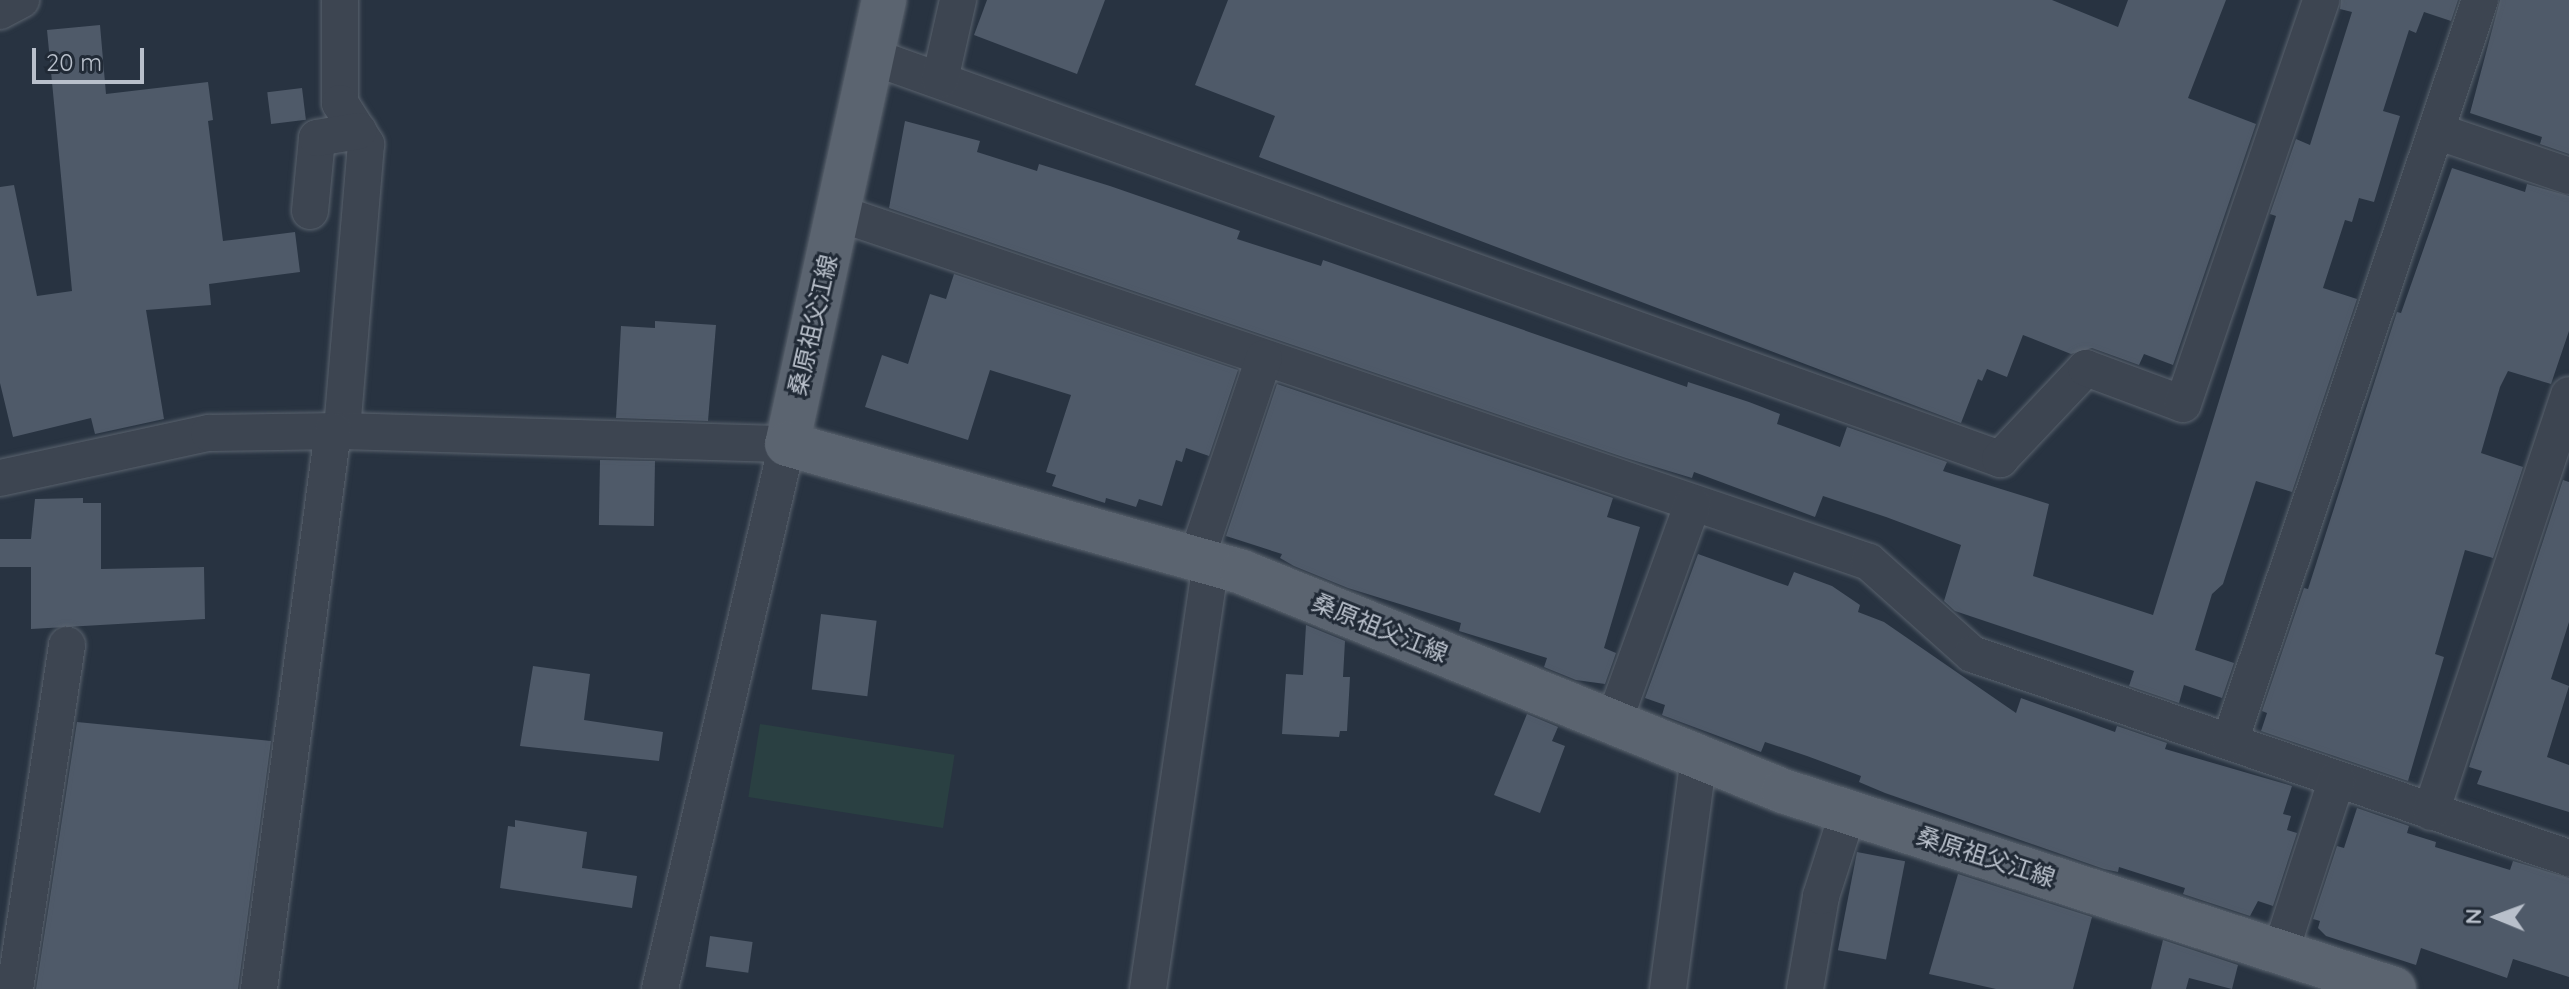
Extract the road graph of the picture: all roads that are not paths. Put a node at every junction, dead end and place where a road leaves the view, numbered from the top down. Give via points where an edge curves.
1 (21, 0) edge
2 (340, 0) edge
3 (884, 0) edge
4 (958, 0) edge
5 (2321, 0) edge
6 (2480, 0) edge
7 (0, 11) edge
8 (873, 57) junction
9 (940, 80) junction
10 (358, 131) junction
11 (2436, 131) junction
12 (2569, 176) edge
13 (310, 211) dead end
14 (838, 213) junction
15 (1264, 358) junction
16 (2569, 395) edge
17 (337, 431) junction
18 (787, 444) junction
19 (0, 478) edge
20 (1692, 505) junction
21 (1204, 562) junction
22 (67, 645) dead end
23 (1614, 721) junction
24 (2230, 741) junction
25 (1699, 756) junction
26 (2337, 779) junction
27 (1848, 812) junction
28 (2431, 812) junction
29 (2569, 858) edge
30 (2280, 953) junction
31 (670, 987) edge
32 (15, 989) edge
33 (259, 989) edge
34 (1148, 989) edge
35 (1668, 989) edge
36 (1805, 989) edge
37 (2394, 989) edge

1 - 7 street
2 - 10 street via 340,103
3 - 8 main road, 桑原祖父江線
4 - 9 street
5 - 9 street via 2183,404 2086,368 2000,459
6 - 11 street
8 - 9 street
8 - 14 main road, 桑原祖父江線
10 - 13 street via 317,138
10 - 17 street via 366,144
11 - 12 street
11 - 24 street
14 - 15 street
14 - 18 main road, 桑原祖父江線
15 - 20 street
15 - 21 street
16 - 28 street
17 - 18 street
17 - 19 street via 209,433
17 - 33 street
18 - 21 main road, 桑原祖父江線
18 - 31 street
20 - 23 street
20 - 24 street via 1869,562 1972,654
21 - 23 main road, 桑原祖父江線
21 - 34 street
22 - 32 street
23 - 25 main road, 桑原祖父江線
24 - 26 street
25 - 27 main road, 桑原祖父江線
25 - 35 street
26 - 28 street
26 - 30 street
27 - 30 main road, 桑原祖父江線
27 - 36 street via 1821,896
28 - 29 street
30 - 37 main road, 桑原祖父江線

